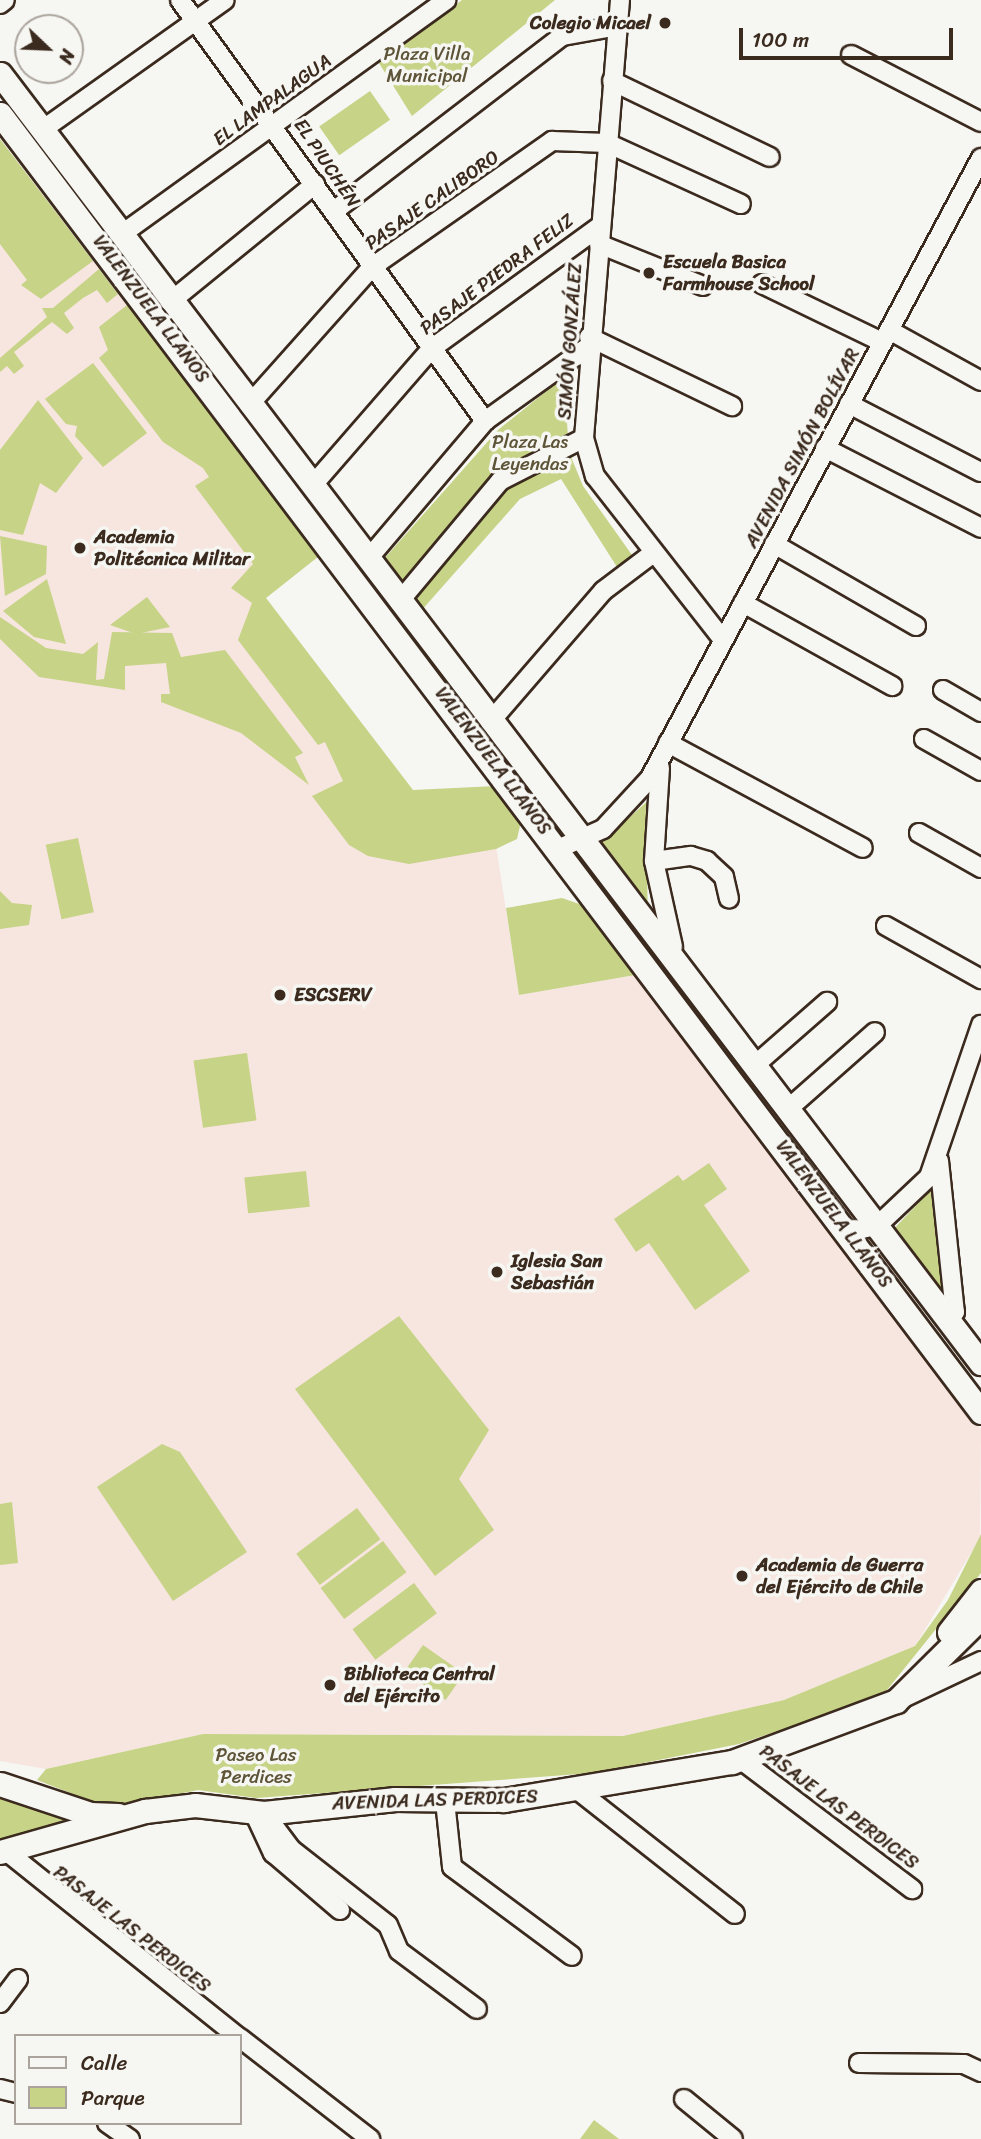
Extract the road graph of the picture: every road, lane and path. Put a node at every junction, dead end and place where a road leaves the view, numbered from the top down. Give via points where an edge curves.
1 (5, 0) edge
2 (180, 0) edge
3 (225, 0) edge
4 (447, 0) edge
5 (620, 0) edge
6 (0, 4) edge
7 (196, 21) junction
8 (618, 26) junction
9 (851, 55) dead end
10 (0, 74) edge
11 (611, 81) junction
12 (0, 114) edge
13 (981, 122) edge
14 (274, 124) junction
15 (43, 130) junction
16 (607, 144) junction
17 (770, 158) dead end
18 (981, 158) edge
19 (976, 180) edge
20 (315, 184) junction
21 (741, 204) dead end
22 (334, 211) junction
23 (122, 234) junction
24 (599, 235) junction
25 (372, 267) junction
26 (762, 284) dead end
27 (704, 286) dead end
28 (170, 302) junction
29 (886, 336) junction
30 (588, 342) junction
31 (430, 349) junction
32 (981, 381) edge
33 (849, 404) junction
34 (249, 405) junction
35 (732, 406) dead end
36 (485, 421) junction
37 (584, 438) junction
38 (825, 448) junction
39 (981, 472) edge
40 (312, 486) junction
41 (981, 528) edge
42 (774, 544) junction
43 (652, 554) junction
44 (368, 559) junction
45 (399, 602) junction
46 (743, 603) junction
47 (916, 626) dead end
48 (723, 640) junction
49 (892, 686) dead end
50 (943, 690) dead end
51 (981, 712) edge
52 (490, 722) junction
53 (924, 739) dead end
54 (665, 750) junction
55 (981, 771) edge
56 (919, 833) dead end
57 (583, 841) junction
58 (560, 848) junction
59 (863, 848) dead end
60 (654, 861) junction
61 (981, 868) edge
62 (729, 898) dead end
63 (886, 926) dead end
64 (981, 979) edge
65 (696, 988) junction
66 (827, 1002) dead end
67 (980, 1031) edge
68 (875, 1032) dead end
69 (755, 1065) junction
70 (788, 1109) junction
71 (939, 1150) junction
72 (877, 1226) junction
73 (848, 1231) junction
74 (948, 1320) junction
75 (981, 1363) edge
76 (981, 1412) edge
77 (981, 1591) edge
78 (981, 1617) edge
79 (981, 1661) edge
80 (896, 1701) junction
81 (740, 1759) junction
82 (0, 1784) edge
83 (580, 1791) junction
84 (445, 1801) junction
85 (71, 1808) junction
86 (145, 1811) junction
87 (259, 1813) junction
88 (63, 1838) junction
89 (3, 1852) edge
90 (912, 1889) dead end
91 (340, 1910) dead end
92 (736, 1914) dead end
93 (572, 1956) dead end
94 (19, 1979) dead end
95 (0, 2003) edge
96 (477, 2009) dead end
97 (234, 2034) edge
98 (242, 2040) edge
99 (859, 2063) dead end
100 (981, 2072) edge
101 (684, 2099) dead end
102 (110, 2125) edge
103 (126, 2138) edge
104 (370, 2139) edge
105 (733, 2139) edge

1 - 6 street
2 - 7 street, EL PIUCHÉN
3 - 7 street
4 - 14 street, EL LAMPALAGUA
5 - 8 street, SIMÓN GONZÁLEZ
7 - 14 street, EL PIUCHÉN
7 - 15 street
8 - 11 street, SIMÓN GONZÁLEZ
8 - 22 street via 589,26 562,36
9 - 13 street
10 - 15 main road, VALENZUELA LLANOS
11 - 16 street, SIMÓN GONZÁLEZ
11 - 17 street
12 - 58 main road, VALENZUELA LLANOS
14 - 20 street, EL PIUCHÉN
14 - 23 street, EL LAMPALAGUA
15 - 23 main road, VALENZUELA LLANOS
16 - 21 street
16 - 24 street, SIMÓN GONZÁLEZ
16 - 25 street, PASAJE CALIBORO via 552,141
18 - 19 street, AVENIDA SIMÓN BOLÍVAR
19 - 29 street, AVENIDA SIMÓN BOLÍVAR
20 - 22 street, EL PIUCHÉN
20 - 28 street
22 - 25 street, EL PIUCHÉN
23 - 28 main road, VALENZUELA LLANOS
24 - 27 street
24 - 30 street, SIMÓN GONZÁLEZ
24 - 31 street, PASAJE PIEDRA FELIZ
25 - 31 street, EL PIUCHÉN
25 - 34 street, PASAJE CALIBORO
26 - 29 street
28 - 34 main road, VALENZUELA LLANOS
29 - 32 street
29 - 33 street, AVENIDA SIMÓN BOLÍVAR
30 - 35 street
30 - 36 street
30 - 37 street, SIMÓN GONZÁLEZ
31 - 36 street, EL PIUCHÉN
31 - 40 street, PASAJE PIEDRA FELIZ
33 - 38 street, AVENIDA SIMÓN BOLÍVAR
33 - 39 street
34 - 40 main road, VALENZUELA LLANOS
36 - 44 street
37 - 43 street, SIMÓN GONZÁLEZ via 595,476
37 - 45 street via 500,481
38 - 41 street
38 - 42 street, AVENIDA SIMÓN BOLÍVAR
40 - 44 main road, VALENZUELA LLANOS
42 - 46 street, AVENIDA SIMÓN BOLÍVAR
42 - 47 street
43 - 48 street, SIMÓN GONZÁLEZ
43 - 52 street via 603,591
44 - 45 main road, VALENZUELA LLANOS
45 - 52 main road, VALENZUELA LLANOS
46 - 48 street, AVENIDA SIMÓN BOLÍVAR
46 - 49 street
48 - 54 street, AVENIDA SIMÓN BOLÍVAR
50 - 51 street
52 - 57 main road, VALENZUELA LLANOS
53 - 55 street
54 - 57 street, AVENIDA SIMÓN BOLÍVAR via 622,815
54 - 59 street
54 - 60 street, AVENIDA SIMÓN BOLÍVAR
56 - 61 street
57 - 58 street, AVENIDA SIMÓN BOLÍVAR
57 - 65 main road, VALENZUELA LLANOS
58 - 73 main road, VALENZUELA LLANOS
60 - 62 street via 691,856 707,861 724,877
60 - 65 street, AVENIDA SIMÓN BOLÍVAR via 664,929
63 - 64 street
65 - 69 main road, VALENZUELA LLANOS
66 - 69 street
67 - 71 street
68 - 70 street
69 - 70 main road, VALENZUELA LLANOS
70 - 72 main road, VALENZUELA LLANOS
71 - 72 street via 917,1192
71 - 74 street via 955,1312
72 - 73 street
72 - 74 main road, VALENZUELA LLANOS
73 - 76 main road, VALENZUELA LLANOS
74 - 75 main road, VALENZUELA LLANOS
77 - 80 main road
78 - 80 main road
79 - 80 street, AVENIDA LAS PERDICES
80 - 81 main road, AVENIDA LAS PERDICES
81 - 83 main road, AVENIDA LAS PERDICES
81 - 90 street, PASAJE LAS PERDICES
82 - 85 main road
83 - 84 main road, AVENIDA LAS PERDICES
83 - 92 street
84 - 87 main road, AVENIDA LAS PERDICES via 346,1802
84 - 93 street via 453,1867
85 - 86 main road via 103,1816
85 - 88 main road via 76,1816
86 - 87 main road, AVENIDA LAS PERDICES via 195,1805
86 - 88 main road, AVENIDA LAS PERDICES
87 - 91 street via 273,1853
87 - 96 street via 291,1849 388,1925 399,1951
88 - 89 main road, AVENIDA LAS PERDICES
89 - 97 street, PASAJE LAS PERDICES
94 - 95 street
98 - 104 street, PASAJE LAS PERDICES
99 - 100 street via 964,2064
101 - 105 street
102 - 103 street

